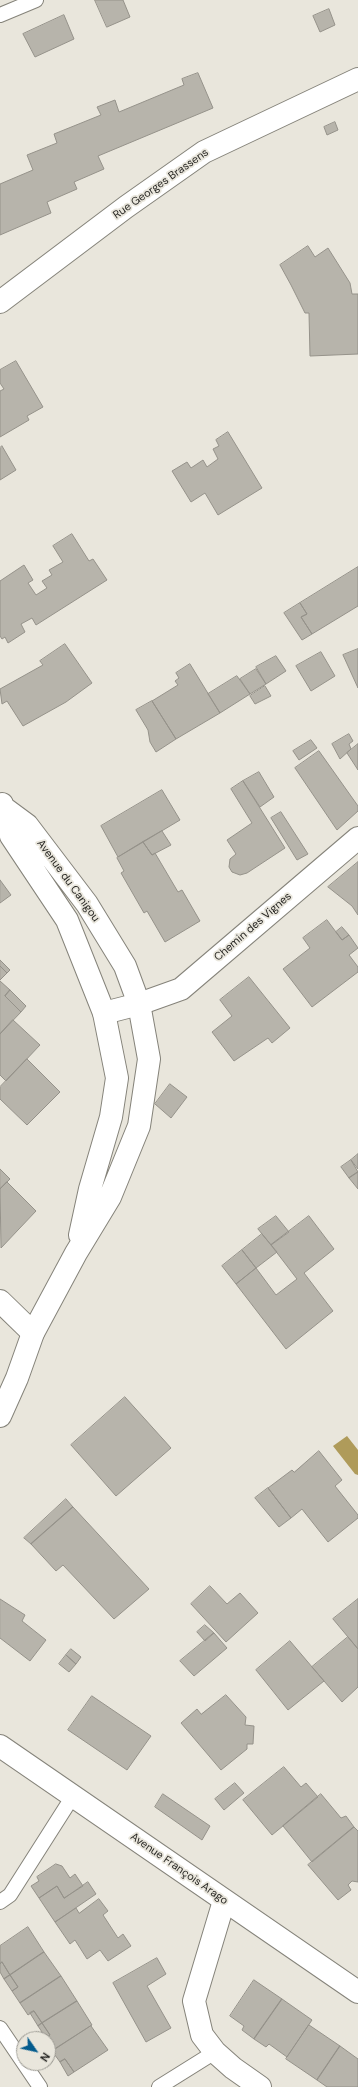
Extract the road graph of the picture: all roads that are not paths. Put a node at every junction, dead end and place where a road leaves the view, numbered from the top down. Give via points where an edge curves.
1 (36, 0) edge
2 (0, 15) edge
3 (358, 79) edge
4 (0, 302) edge
5 (2, 805) edge
6 (358, 838) edge
7 (140, 1004) junction
8 (104, 1013) junction
9 (76, 1253) junction
10 (0, 1301) edge
11 (33, 1333) junction
12 (0, 1416) edge
13 (0, 1746) edge
14 (73, 1796) junction
15 (5, 1899) edge
16 (224, 1901) junction
17 (358, 1992) edge
18 (0, 2028) edge
19 (216, 2052) junction
20 (40, 2087) edge
21 (158, 2087) edge
22 (260, 2087) edge

1 - 2 lane
3 - 4 main road, Rue Georges Brassens via 204,152
5 - 7 main road, Avenue du Canigou via 27,825 87,904 125,966
5 - 8 main road, Avenue du Canigou via 11,836 67,920
6 - 7 main road, Chemin des Vignes via 181,989
7 - 8 main road, Chemin des Vignes
7 - 9 main road, Avenue du Canigou via 148,1059 139,1126 110,1197
8 - 9 main road, Avenue du Canigou via 117,1078 111,1117 90,1189
9 - 11 main road, Avenue du Canigou
10 - 11 main road
11 - 12 main road, Avenue du Canigou
13 - 14 main road, Avenue François Arago
14 - 15 lane
14 - 16 main road, Avenue François Arago
16 - 17 main road, Avenue François Arago
16 - 19 main road via 194,2000 202,2035
18 - 20 lane
19 - 21 lane
19 - 22 main road

